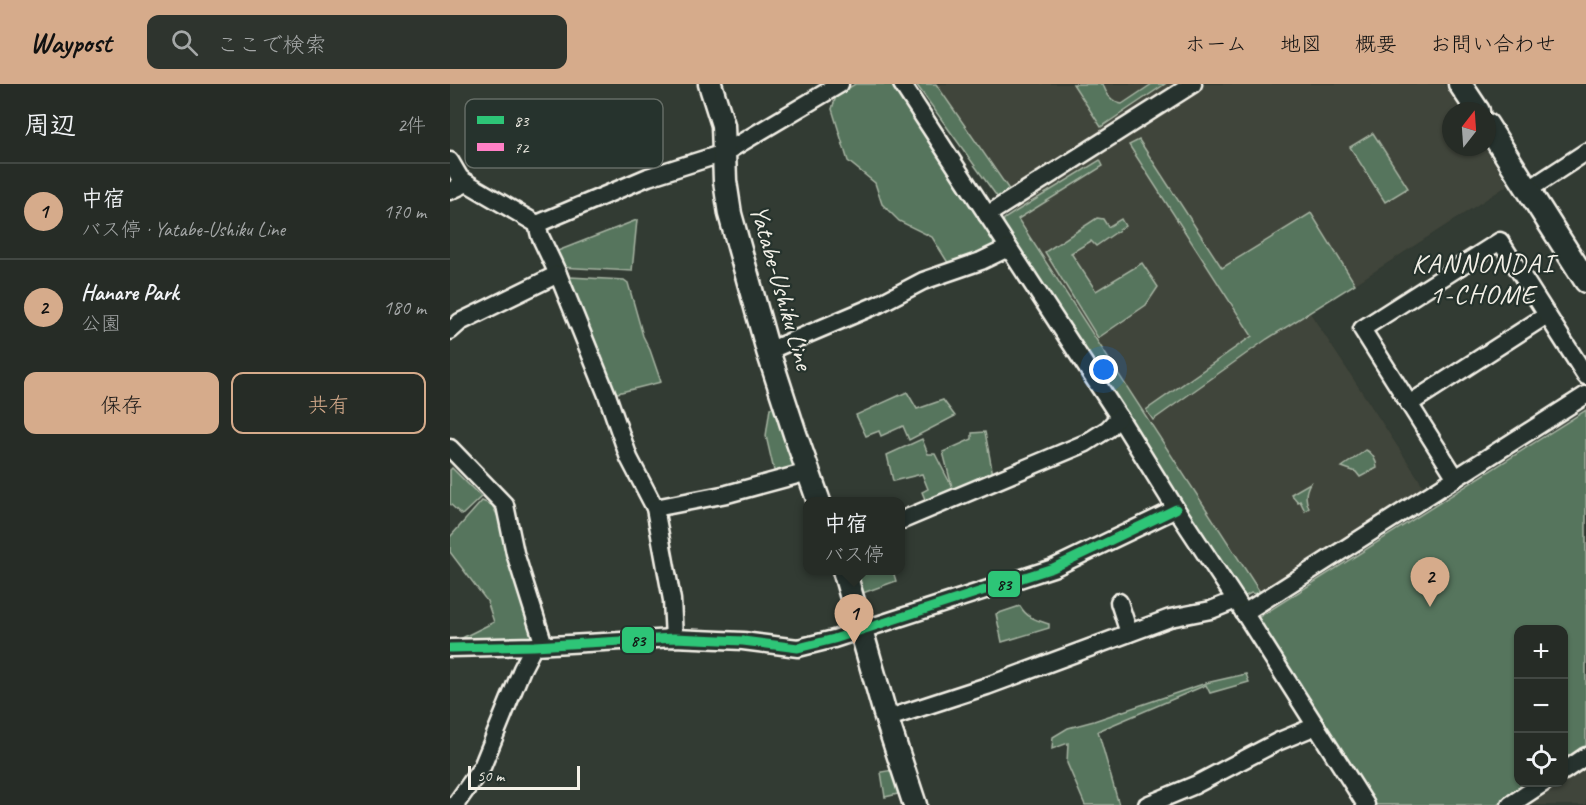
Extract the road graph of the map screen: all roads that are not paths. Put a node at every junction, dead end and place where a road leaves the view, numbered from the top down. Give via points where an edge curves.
1 (710, 84) edge
2 (840, 84) edge
3 (902, 84) edge
4 (1193, 84) edge
5 (1460, 84) edge
6 (1472, 102) edge
7 (1496, 140) edge
8 (1586, 152) edge
9 (724, 153) junction
10 (450, 161) edge
11 (467, 183) junction
12 (1528, 190) junction
13 (450, 191) edge
14 (987, 215) junction
15 (537, 224) junction
16 (1008, 248) junction
17 (558, 274) junction
18 (1586, 280) edge
19 (1547, 315) junction
20 (450, 331) edge
21 (768, 351) junction
22 (1586, 376) edge
23 (1586, 395) edge
24 (1409, 404) junction
25 (1119, 417) junction
26 (450, 448) edge
27 (808, 472) junction
28 (1456, 478) junction
29 (817, 497) edge
30 (655, 508) junction
31 (1176, 509) junction
32 (905, 519) edge
33 (846, 575) edge
34 (1119, 602) dead end
35 (1240, 606) junction
36 (862, 630) junction
37 (1129, 633) junction
38 (674, 638) junction
39 (539, 646) junction
40 (450, 648) edge
41 (886, 717) junction
42 (1316, 726) junction
43 (1586, 756) edge
44 (1568, 768) edge
45 (1539, 787) edge
46 (455, 805) edge
47 (915, 805) edge
48 (1148, 805) edge
49 (1366, 805) edge
50 (1510, 805) edge

1 - 9 main road, Yatabe-Ushiku Line via 723,125
2 - 9 street
3 - 14 street
4 - 14 street
5 - 6 main road
7 - 12 main road
8 - 12 street
9 - 15 street via 648,177
9 - 21 main road, Yatabe-Ushiku Line via 730,214
10 - 11 street
11 - 13 street
11 - 15 street
12 - 18 main road
14 - 16 street
15 - 17 street
16 - 21 street via 922,281 879,304
16 - 25 street
17 - 20 street via 459,322
17 - 30 street via 629,458
19 - 22 street
19 - 24 street
19 - 24 street via 1500,241 1362,329
21 - 27 main road, Yatabe-Ushiku Line
23 - 28 street
24 - 28 street
25 - 31 street
25 - 32 street via 1086,443
26 - 39 street via 505,506
27 - 29 main road, Yatabe-Ushiku Line
27 - 30 street
28 - 35 street
30 - 38 street via 672,600
31 - 35 street
31 - 36 street via 1053,568
33 - 36 main road
34 - 37 street
35 - 37 street via 1170,618
35 - 42 street
36 - 38 street via 798,648
36 - 41 main road
37 - 41 street via 987,686
38 - 39 street
39 - 40 street
39 - 46 street via 522,669 482,767
41 - 47 main road
42 - 48 street
42 - 49 street
43 - 44 street
45 - 50 street

